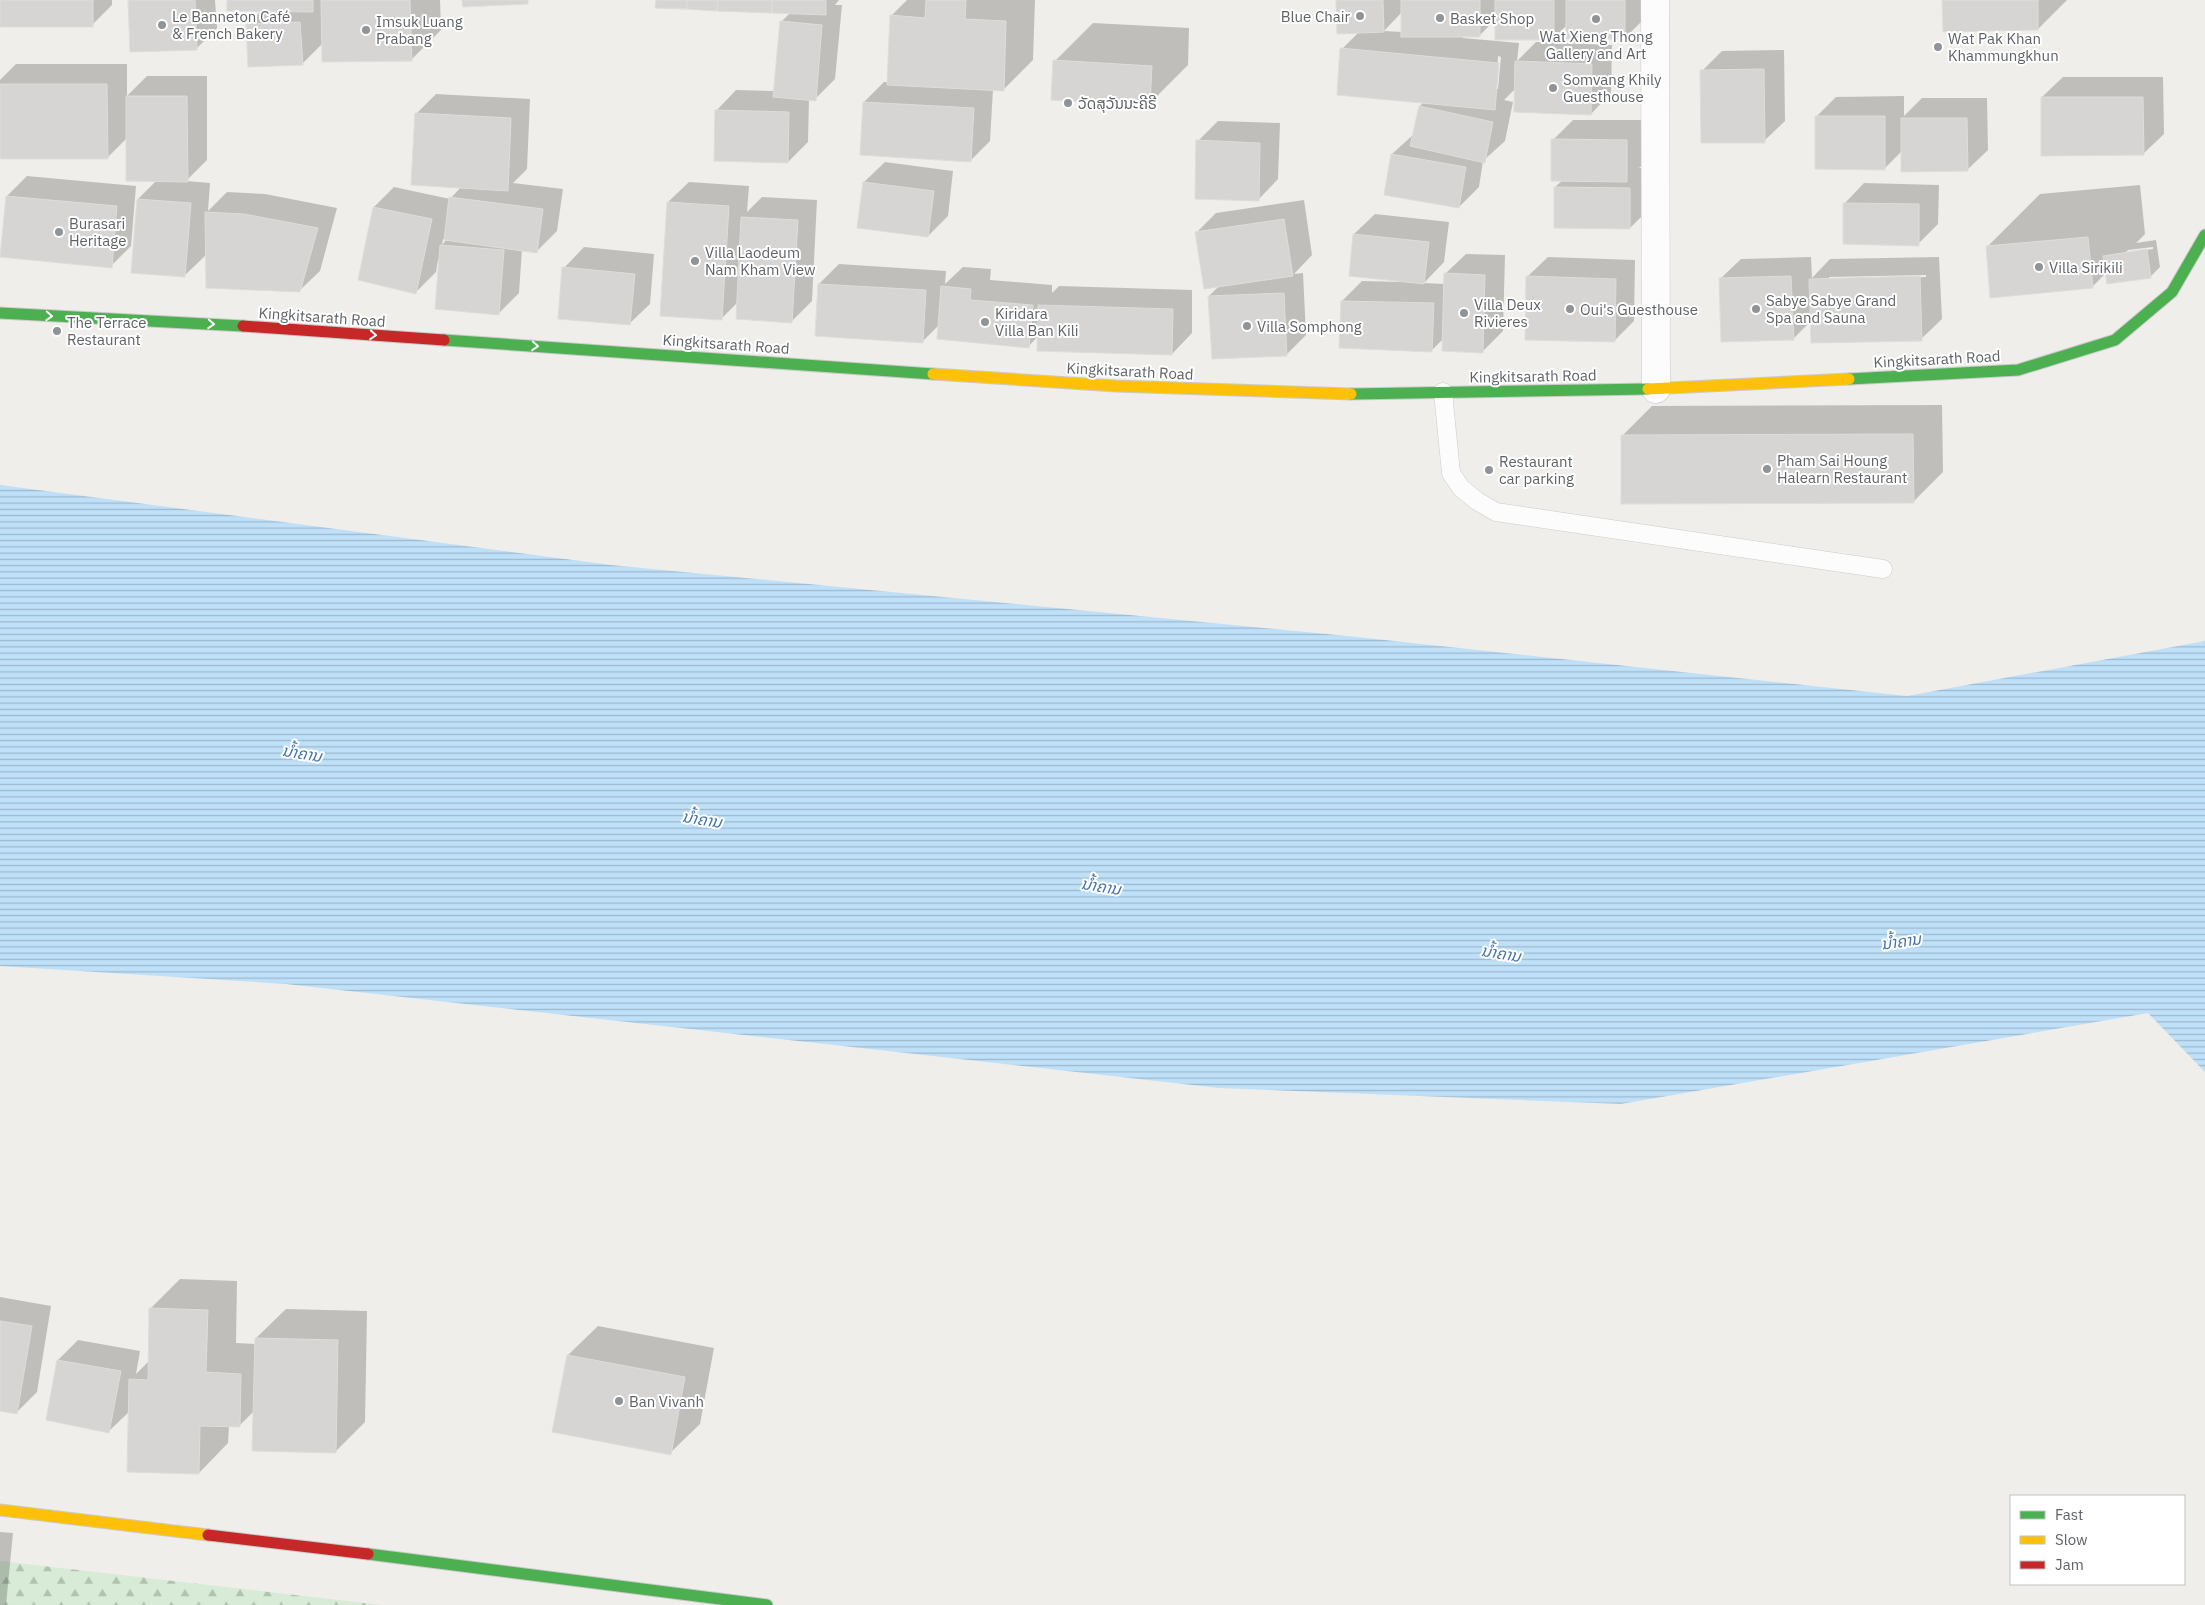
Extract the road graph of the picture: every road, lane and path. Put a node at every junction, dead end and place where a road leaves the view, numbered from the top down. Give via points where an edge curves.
1 (1655, 0) edge
2 (2205, 236) edge
3 (0, 313) edge
4 (1656, 389) junction
5 (1442, 392) junction
6 (1882, 569) dead end
7 (0, 1510) edge
8 (767, 1605) edge

1 - 4 street
2 - 4 street, Kingkitsarath Road via 2172,292 2115,340 2018,370
3 -> 5 street, Kingkitsarath Road via 1116,386 1320,394
4 - 5 street, Kingkitsarath Road
5 - 6 lane via 1451,473 1461,488 1496,512
7 - 8 street

